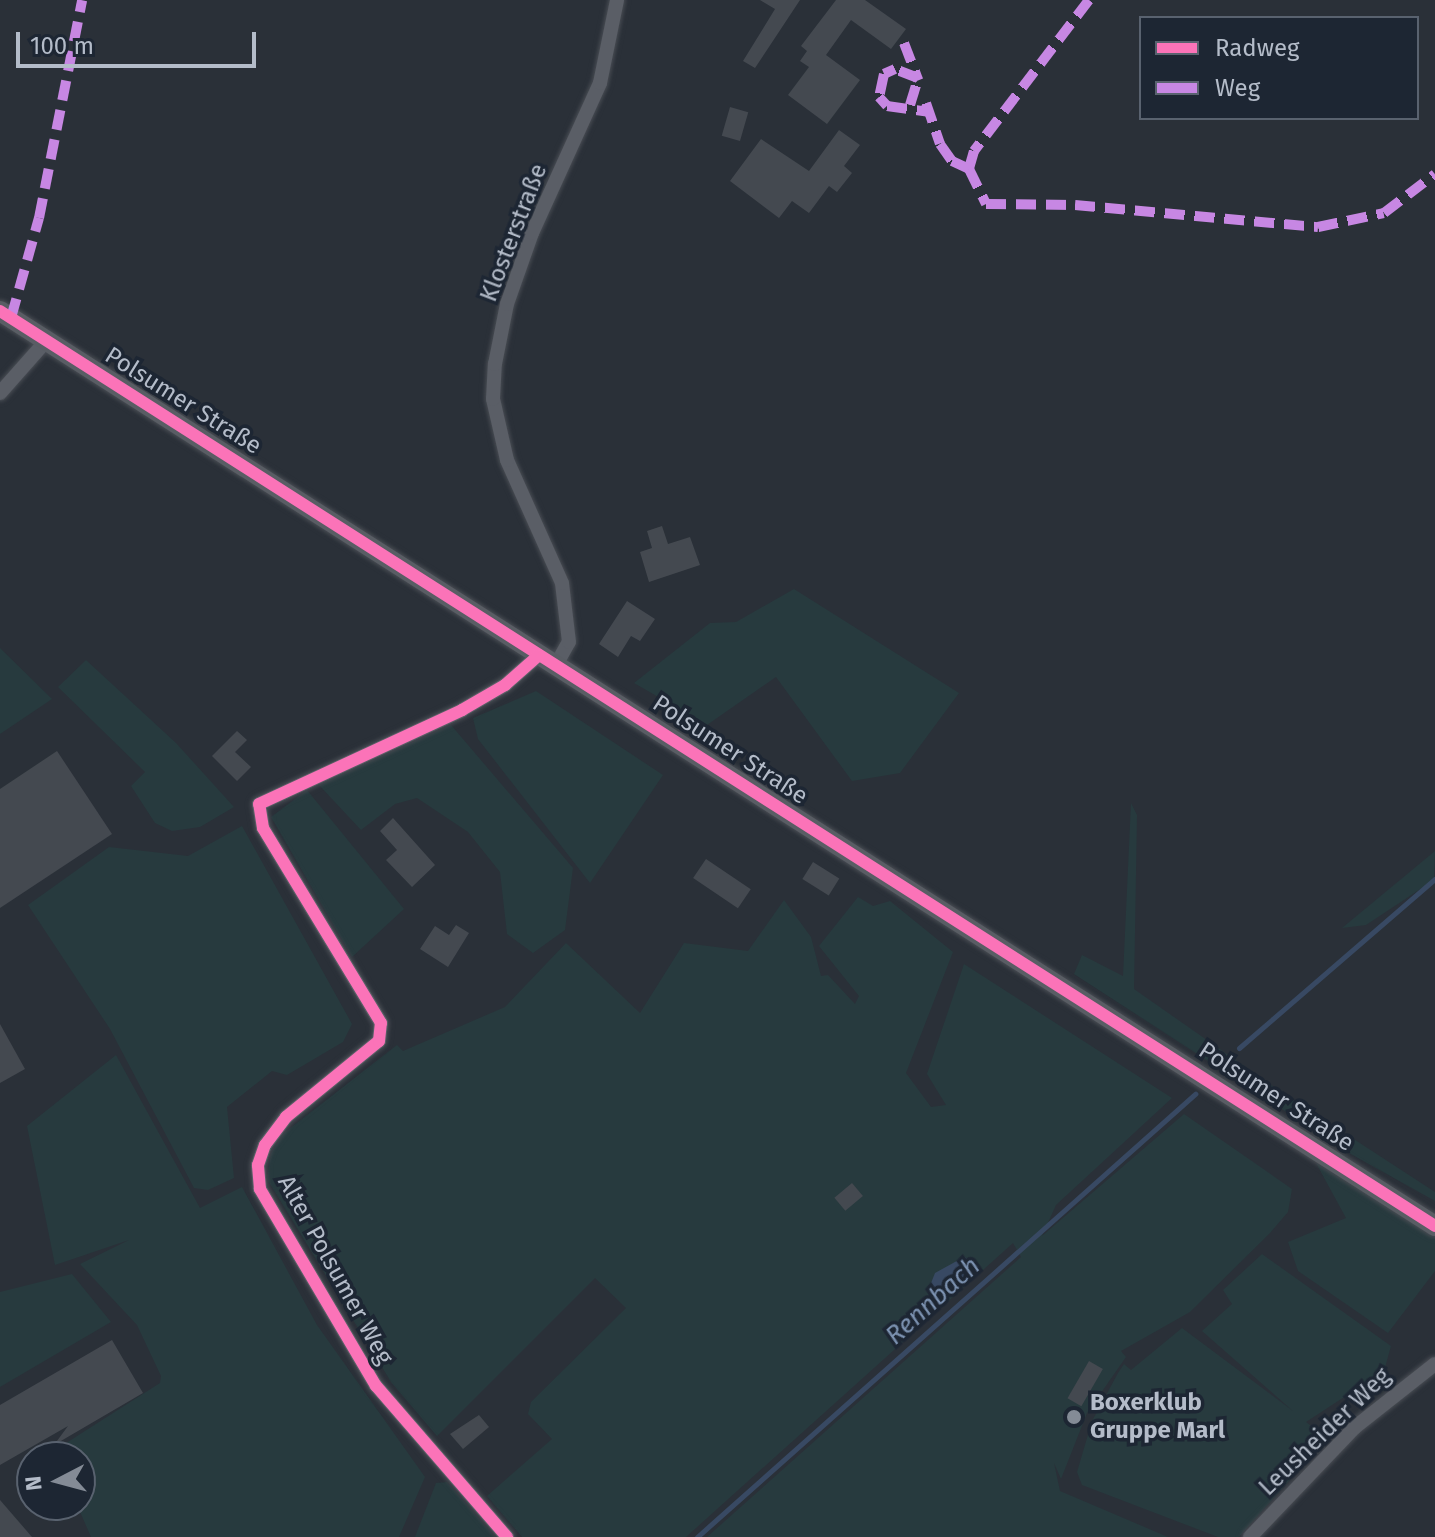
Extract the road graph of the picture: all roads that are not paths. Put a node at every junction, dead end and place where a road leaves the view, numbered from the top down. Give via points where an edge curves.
1 (617, 0) edge
2 (0, 311) edge
3 (46, 341) junction
4 (0, 393) edge
5 (548, 660) junction
6 (1435, 1226) edge
7 (1435, 1364) edge
8 (507, 1537) edge
9 (1250, 1537) edge

1 - 5 street, Klosterstraße via 600,83 532,233 507,304 495,364 493,399 502,445 562,583 569,642
2 - 3 main road, Polsumer Straße
3 - 4 street
3 - 5 main road, Polsumer Straße
5 - 6 main road, Polsumer Straße
5 - 8 street, Alter Polsumer Weg via 462,710 259,804 263,828 381,1023 379,1041 286,1117 265,1145 258,1165 260,1189 376,1386
7 - 9 street, Leusheider Weg via 1354,1428

